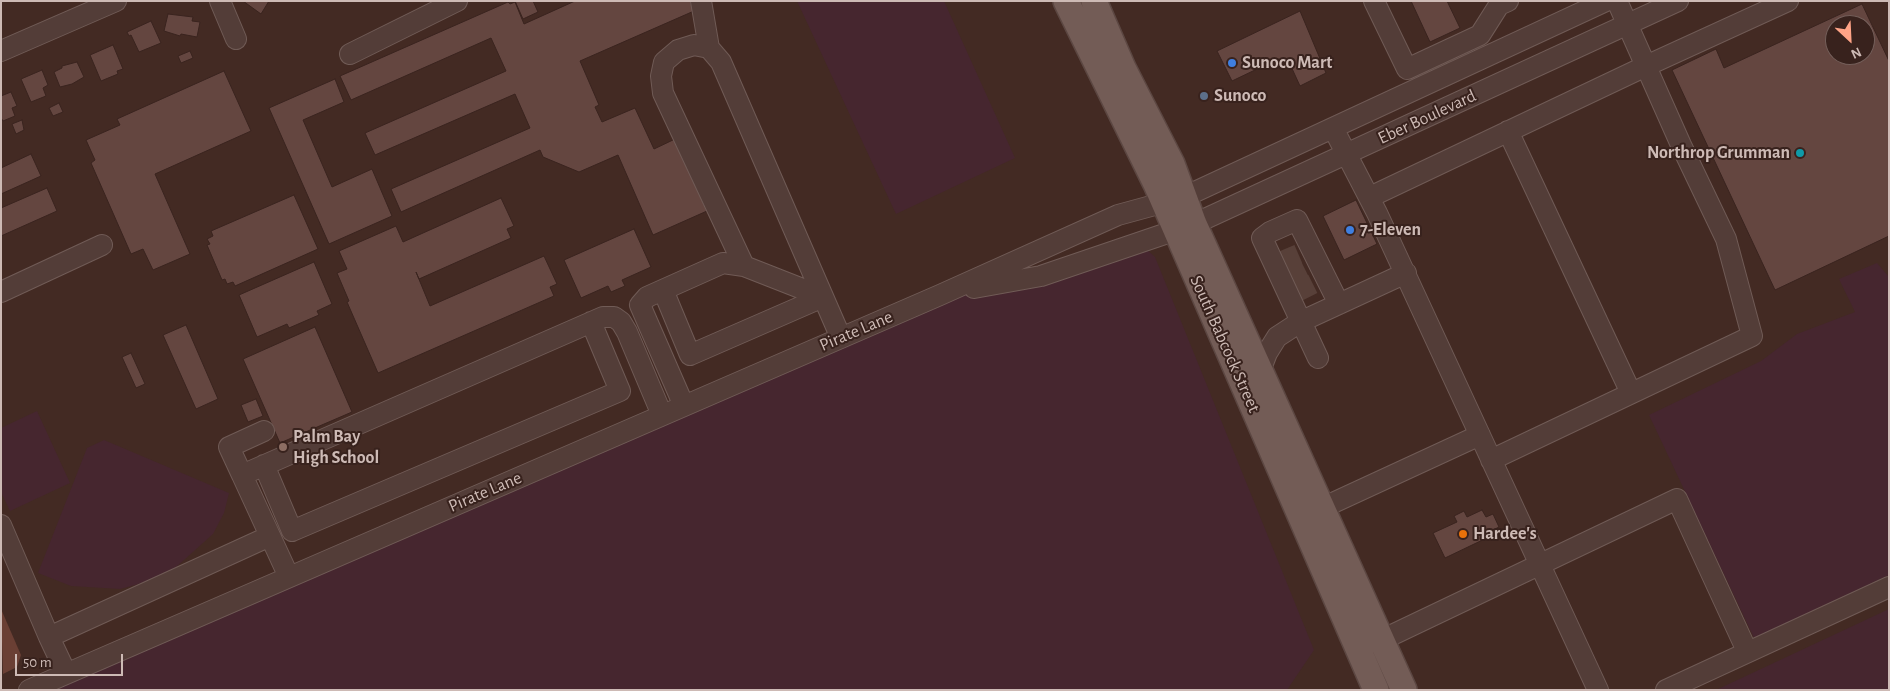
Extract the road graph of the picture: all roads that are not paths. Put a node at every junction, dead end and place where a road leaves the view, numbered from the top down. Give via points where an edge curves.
1 (116, 1) edge
2 (220, 1) edge
3 (457, 1) edge
4 (701, 1) edge
5 (1066, 1) edge
6 (1094, 1) edge
7 (1374, 1) edge
8 (1508, 1) edge
9 (1606, 1) edge
10 (1617, 1) edge
11 (1678, 1) edge
12 (1788, 1) edge
13 (1628, 24) junction
14 (236, 40) dead end
15 (709, 48) junction
16 (1, 52) edge
17 (350, 54) dead end
18 (1646, 66) junction
19 (1407, 70) junction
20 (1416, 89) junction
21 (1333, 128) junction
22 (1508, 131) junction
23 (1347, 154) junction
24 (1370, 197) junction
25 (1174, 200) junction
26 (1184, 227) junction
27 (102, 245) dead end
28 (744, 266) junction
29 (1316, 269) junction
30 (1406, 273) junction
31 (1286, 284) junction
32 (662, 290) junction
33 (1, 292) edge
34 (940, 295) junction
35 (823, 297) junction
36 (591, 322) junction
37 (840, 338) junction
38 (1318, 358) dead end
39 (1260, 371) junction
40 (1631, 393) junction
41 (684, 406) junction
42 (662, 415) junction
43 (264, 431) dead end
44 (1480, 435) junction
45 (1491, 460) junction
46 (264, 466) junction
47 (242, 475) junction
48 (1322, 508) junction
49 (1, 525) edge
50 (270, 536) junction
51 (1540, 563) junction
52 (289, 577) junction
53 (1889, 587) edge
54 (49, 637) junction
55 (1381, 640) junction
56 (1747, 651) junction
57 (1359, 652) junction
58 (66, 674) junction
59 (29, 690) edge
60 (1376, 690) edge
61 (1404, 690) edge
62 (1598, 690) edge
63 (1666, 690) edge

1 - 16 street
2 - 14 street
3 - 17 street
4 - 15 street
5 - 25 main road, South Babcock Street
6 - 25 main road, South Babcock Street via 1123,68 1172,164
7 - 19 street
8 - 19 street via 1499,5 1480,35
9 - 20 street, Eber Boulevard
10 - 13 street
11 - 13 street, Eber Boulevard
12 - 18 street
13 - 18 street
13 - 23 street, Eber Boulevard
15 - 28 street via 694,45 678,50 664,62 661,76 663,93
15 - 35 street via 720,62
18 - 22 street
18 - 40 street via 1726,239 1752,336
19 - 20 street
20 - 21 street, Eber Boulevard
21 - 23 street
21 - 25 street, Eber Boulevard
22 - 24 street
22 - 40 street
23 - 24 street
23 - 26 street, Eber Boulevard
24 - 30 street
25 - 26 main road, South Babcock Street
25 - 34 street, Pirate Lane via 1118,215
26 - 34 street, Pirate Lane via 1041,276
26 - 39 main road, South Babcock Street
26 - 57 main road, South Babcock Street
27 - 33 street
28 - 32 street via 723,263
28 - 35 street
29 - 30 street
29 - 31 street
29 - 31 street via 1297,220 1270,232 1262,238
30 - 44 street
31 - 38 street
31 - 39 street via 1277,337
32 - 35 street via 690,355
32 - 41 street via 647,297 640,305
34 - 37 street, Pirate Lane
35 - 37 street
36 - 42 street via 614,317 621,322
36 - 46 street
36 - 46 street via 620,391 292,531
37 - 41 street, Pirate Lane
39 - 48 main road, South Babcock Street
40 - 45 street
41 - 42 street, Pirate Lane
42 - 52 street, Pirate Lane
43 - 47 street via 229,447
44 - 45 street
44 - 48 street
45 - 51 street
46 - 47 street
47 - 50 street
48 - 55 main road, South Babcock Street
49 - 54 street
50 - 52 street
50 - 54 street
51 - 55 street
51 - 56 street via 1677,499
51 - 62 street
52 - 58 street, Pirate Lane
53 - 56 street
54 - 58 street
55 - 57 street
55 - 61 main road, South Babcock Street
56 - 63 street
57 - 60 main road, South Babcock Street
58 - 59 street, Pirate Lane

